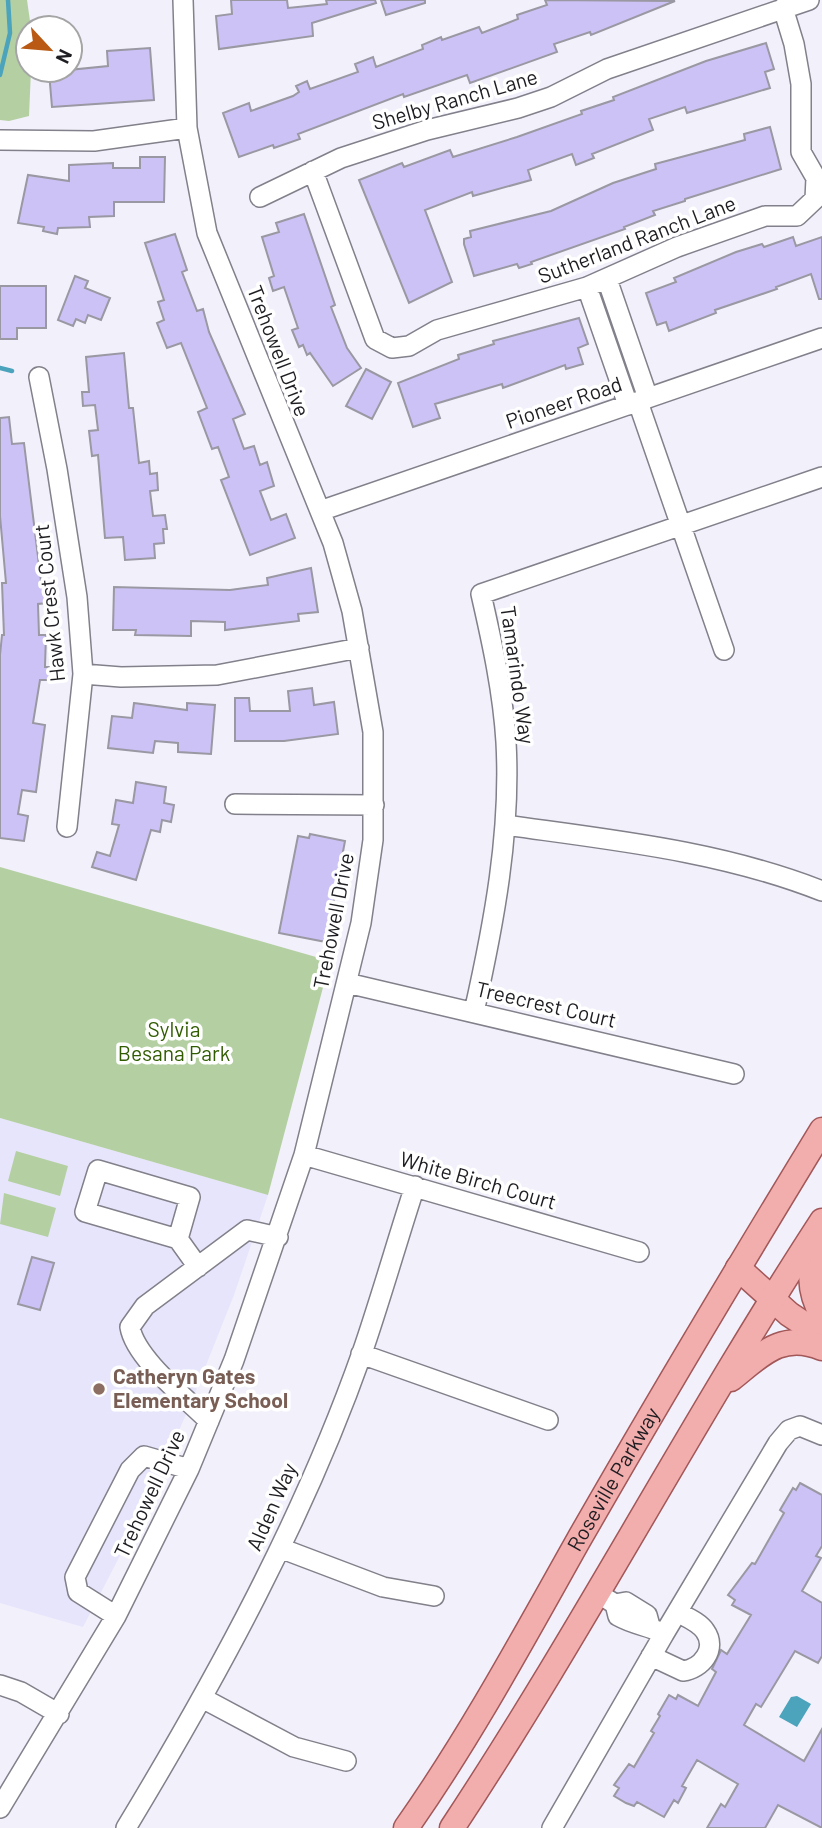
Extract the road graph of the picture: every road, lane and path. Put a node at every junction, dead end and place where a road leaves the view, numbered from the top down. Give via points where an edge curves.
1 (183, 0) edge
2 (809, 0) edge
3 (783, 8) junction
4 (187, 128) junction
5 (9, 141) edge
6 (313, 171) junction
7 (260, 197) dead end
8 (607, 279) junction
9 (587, 287) junction
10 (822, 338) edge
11 (39, 377) dead end
12 (638, 402) junction
13 (822, 477) edge
14 (320, 511) junction
15 (681, 526) junction
16 (359, 648) junction
17 (724, 650) dead end
18 (83, 674) junction
19 (234, 804) dead end
20 (374, 805) junction
21 (505, 825) junction
22 (67, 827) dead end
23 (822, 891) edge
24 (347, 983) junction
25 (474, 1012) junction
26 (734, 1074) dead end
27 (822, 1130) edge
28 (304, 1155) junction
29 (415, 1186) junction
30 (822, 1222) edge
31 (278, 1237) junction
32 (178, 1240) junction
33 (639, 1252) dead end
34 (198, 1267) junction
35 (738, 1268) junction
36 (771, 1299) junction
37 (822, 1315) edge
38 (822, 1336) edge
39 (822, 1348) edge
40 (361, 1354) junction
41 (720, 1388) junction
42 (548, 1420) dead end
43 (209, 1421) junction
44 (822, 1435) edge
45 (188, 1469) junction
46 (280, 1548) junction
47 (434, 1596) dead end
48 (606, 1599) junction
49 (677, 1612) junction
50 (116, 1616) junction
51 (657, 1630) junction
52 (651, 1656) junction
53 (0, 1685) edge
54 (204, 1699) junction
55 (59, 1714) junction
56 (346, 1761) dead end
57 (0, 1808) edge
58 (126, 1828) edge
59 (406, 1828) edge
60 (452, 1828) edge
61 (551, 1828) edge

1 - 4 street, Trehowell Drive
2 - 3 street, Shelby Ranch Lane
3 - 6 street, Shelby Ranch Lane via 607,69 551,97 427,130
3 - 8 street, Sutherland Ranch Lane via 801,84 801,152 816,178 815,199 797,216 765,216 677,247
4 - 5 street via 94,141
4 - 14 street, Trehowell Drive via 208,233
6 - 7 street, Shelby Ranch Lane
6 - 9 street, Sutherland Ranch Lane via 375,338 392,348 409,346 437,330 487,314
8 - 9 street, Sutherland Ranch Lane
8 - 12 street
9 - 12 street
10 - 12 street, Pioneer Road
11 - 18 street, Hawk Crest Court via 71,559
12 - 14 street, Pioneer Road
12 - 15 street
13 - 15 street
14 - 16 street, Trehowell Drive via 333,543
15 - 17 street
15 - 21 street, Tamarindo Way via 481,594 506,740
16 - 18 street via 217,675
16 - 20 street, Trehowell Drive via 373,732
18 - 22 street, Hawk Crest Court
19 - 20 street
20 - 24 street, Trehowell Drive via 369,875
21 - 23 street via 716,858
21 - 25 street, Tamarindo Way via 493,927
24 - 25 street, Treecrest Court
24 - 28 street, Trehowell Drive
25 - 26 street, Treecrest Court
27 - 35 main road, Roseville Parkway
28 - 29 street, White Birch Court
28 - 31 street, Trehowell Drive
29 - 33 street, White Birch Court
29 - 40 street, Alden Way
30 - 36 main road, Roseville Parkway
30 - 37 main road via 810,1278
31 - 34 street via 247,1230
31 - 43 street, Trehowell Drive
32 - 32 street via 190,1197 98,1170 85,1212
32 - 34 street
34 - 43 street via 145,1306 130,1327 146,1358
35 - 36 main road
35 - 59 main road, Roseville Parkway via 508,1668
36 - 38 main road
36 - 41 main road, Roseville Parkway
39 - 41 main road via 807,1341 769,1348
40 - 42 street
40 - 46 street, Alden Way
41 - 48 main road, Roseville Parkway
43 - 45 street, Trehowell Drive
44 - 49 street via 800,1426 789,1430 778,1443
45 - 50 street, Trehowell Drive
45 - 50 street via 144,1456 130,1470 75,1577 78,1592
46 - 47 street via 383,1587
46 - 54 street, Alden Way
48 - 51 street via 618,1616 639,1628
48 - 60 main road, Roseville Parkway
49 - 51 street
49 - 52 street via 705,1631 710,1644 706,1656 693,1670 683,1671
50 - 55 street, Trehowell Drive
51 - 52 street
52 - 61 street
53 - 55 street
54 - 56 street via 294,1747
54 - 58 street, Alden Way
55 - 57 street, Trehowell Drive

